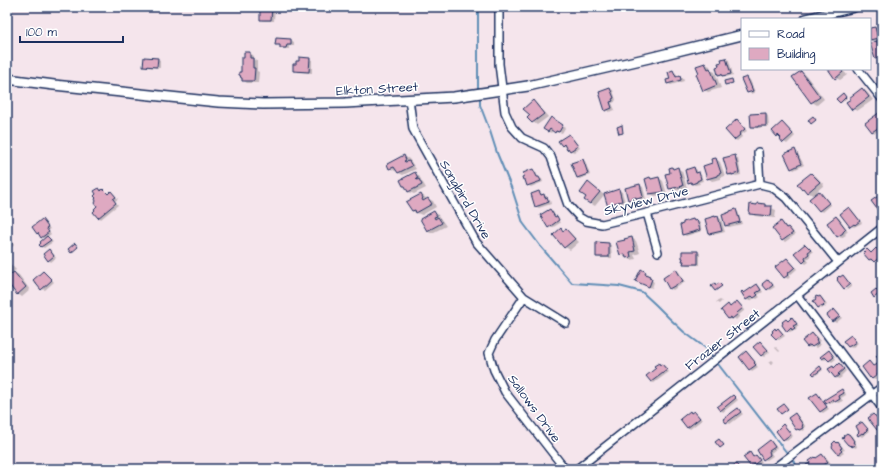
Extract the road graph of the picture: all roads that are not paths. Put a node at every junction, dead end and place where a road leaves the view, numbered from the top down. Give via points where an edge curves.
1 (499, 7) edge
2 (854, 7) edge
3 (821, 17) edge
4 (741, 35) edge
5 (859, 70) edge
6 (7, 79) edge
7 (502, 90) junction
8 (408, 99) junction
9 (882, 99) edge
10 (758, 152) dead end
11 (760, 184) junction
12 (647, 213) junction
13 (881, 231) edge
14 (658, 252) dead end
15 (838, 262) junction
16 (797, 295) junction
17 (524, 297) junction
18 (566, 322) dead end
19 (882, 387) edge
20 (872, 395) junction
21 (882, 408) edge
22 (566, 469) edge
23 (577, 469) edge
24 (774, 469) edge

1 - 7 street, Skyview Drive via 499,64
2 - 3 street
4 - 7 street, Elkton Street via 536,85
5 - 9 street
6 - 8 street, Elkton Street via 218,102 345,103
7 - 8 street, Elkton Street
7 - 12 street, Skyview Drive via 505,112 512,127 522,138 544,148 551,157 568,204 579,216 602,224
8 - 17 street, Songbird Drive via 413,130 476,242
10 - 11 street
11 - 12 street, Skyview Drive
11 - 15 street via 772,187 786,198
12 - 14 street
13 - 15 street, Frazier Street
15 - 16 street, Frazier Street
16 - 20 street
16 - 23 street, Frazier Street
17 - 18 street, Songbird Drive
17 - 22 street, Sallows Drive via 489,353 505,392
19 - 20 street
20 - 21 street
20 - 24 street

